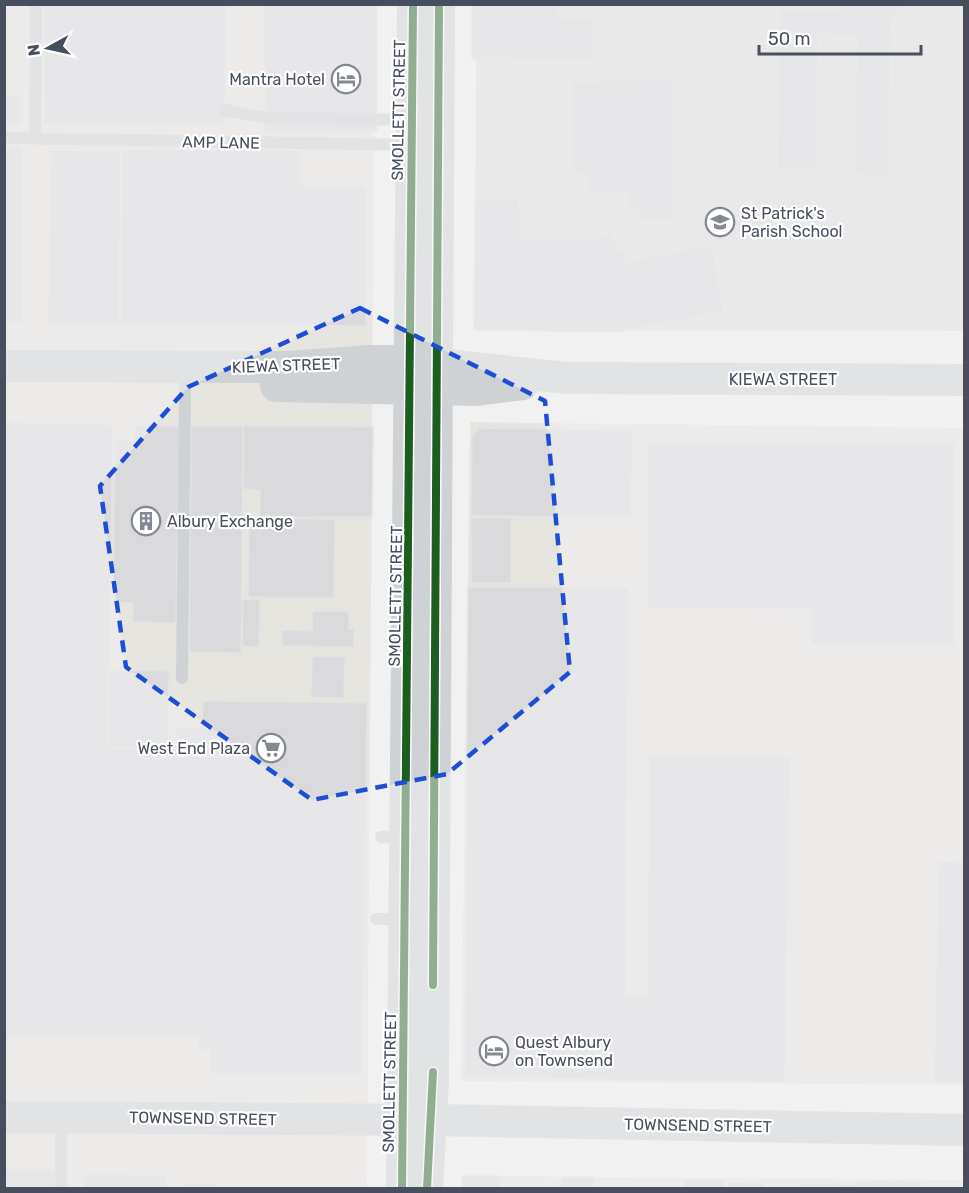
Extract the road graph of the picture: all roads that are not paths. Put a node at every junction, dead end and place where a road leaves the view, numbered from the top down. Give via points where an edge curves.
1 (36, 4) edge
2 (413, 4) edge
3 (439, 4) edge
4 (225, 110) dead end
5 (425, 133) junction
6 (4, 138) edge
7 (35, 138) junction
8 (4, 366) edge
9 (185, 375) junction
10 (422, 376) junction
11 (964, 380) edge
12 (4, 383) edge
13 (182, 678) dead end
14 (61, 1116) junction
15 (4, 1117) edge
16 (417, 1120) junction
17 (964, 1130) edge
18 (61, 1188) edge
19 (402, 1188) edge
20 (427, 1188) edge

1 - 7 lane
2 - 5 street, SMOLLETT STREET
3 - 5 street, SMOLLETT STREET
4 - 5 lane
5 - 7 lane, AMP LANE
5 - 10 street, SMOLLETT STREET
6 - 7 lane, AMP LANE
8 - 9 street, KIEWA STREET
9 - 10 street, KIEWA STREET
9 - 12 street, KIEWA STREET
9 - 13 lane
10 - 11 street, KIEWA STREET via 475,390 566,378
10 - 16 street, SMOLLETT STREET via 404,919
14 - 15 street, TOWNSEND STREET
14 - 16 street, TOWNSEND STREET
14 - 18 lane
16 - 17 street, TOWNSEND STREET
16 - 19 street, SMOLLETT STREET
16 - 20 street, SMOLLETT STREET

